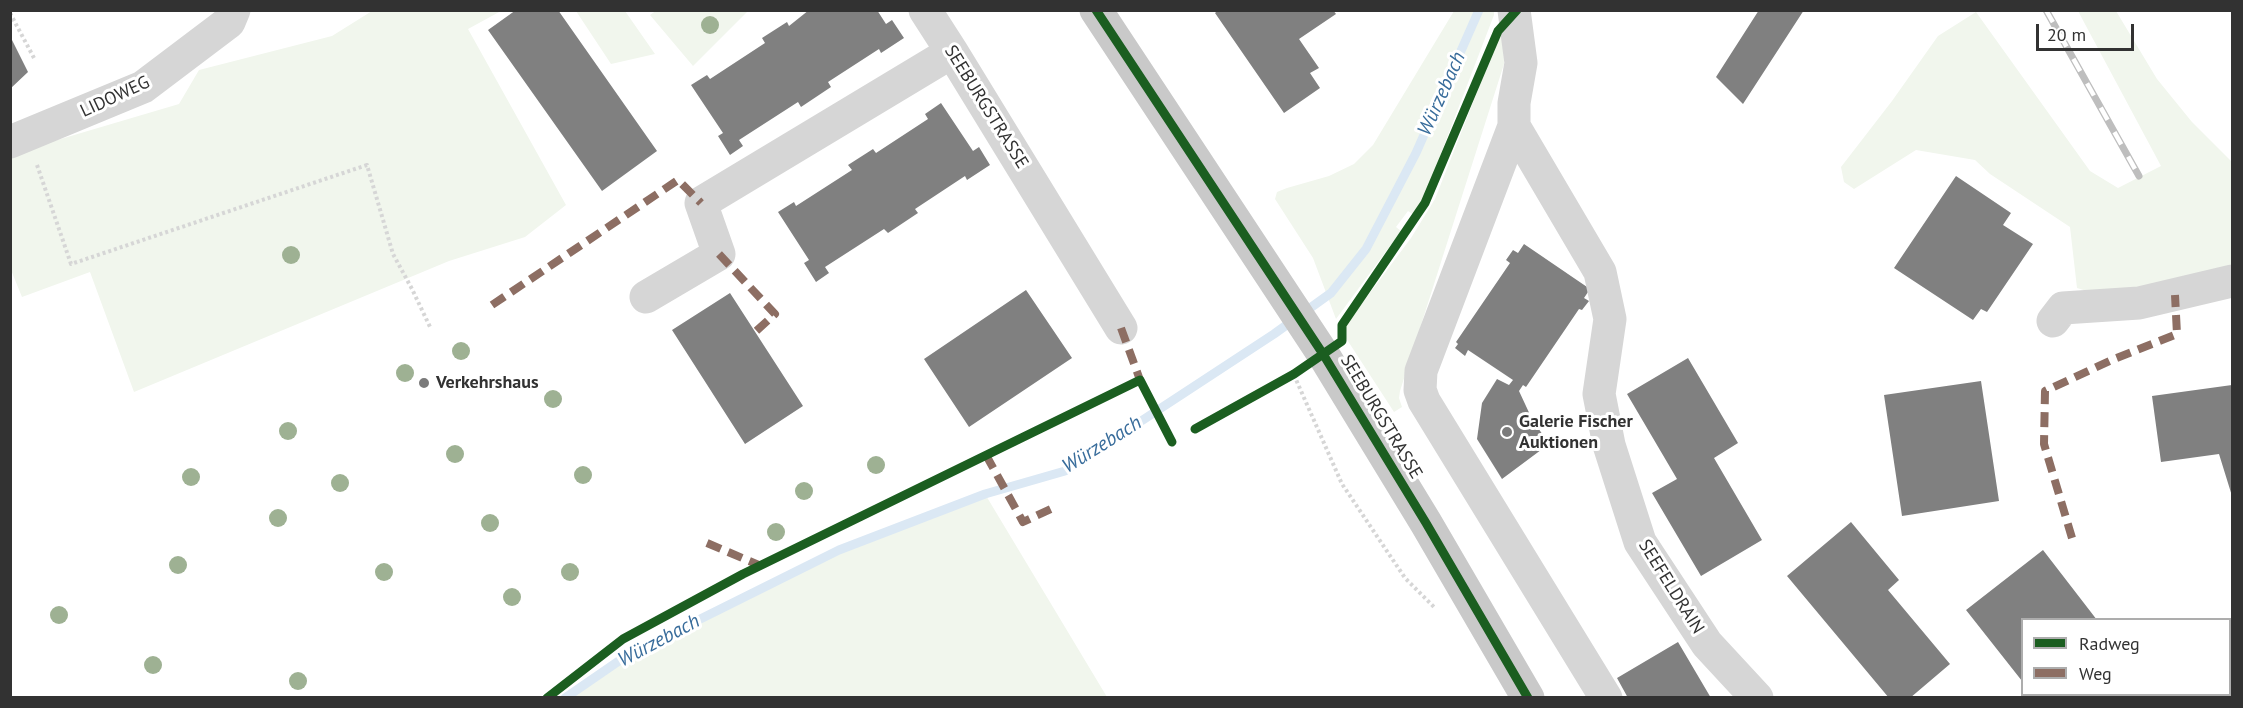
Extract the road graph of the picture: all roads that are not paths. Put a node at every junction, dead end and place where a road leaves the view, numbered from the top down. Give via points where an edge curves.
1 (234, 10) edge
2 (925, 10) edge
3 (1096, 10) edge
4 (1514, 10) edge
5 (952, 52) junction
6 (1514, 126) junction
7 (22, 148) edge
8 (2232, 281) edge
9 (646, 297) dead end
10 (2053, 321) dead end
11 (1121, 328) dead end
12 (1528, 698) edge
13 (1606, 698) edge
14 (1757, 698) edge

1 - 7 street, LIDOWEG via 229,22 143,87
2 - 5 street, SEEBURGSTRASSE
3 - 12 main road, SEEBURGSTRASSE via 1361,416
4 - 6 street via 1521,63
5 - 9 street via 700,203 719,254
5 - 11 street, SEEBURGSTRASSE
6 - 13 street via 1421,371 1420,390
6 - 14 street, SEEFELDRAIN via 1600,272 1610,319 1599,394 1609,445 1640,542 1707,644
8 - 10 street via 2139,303 2063,309

